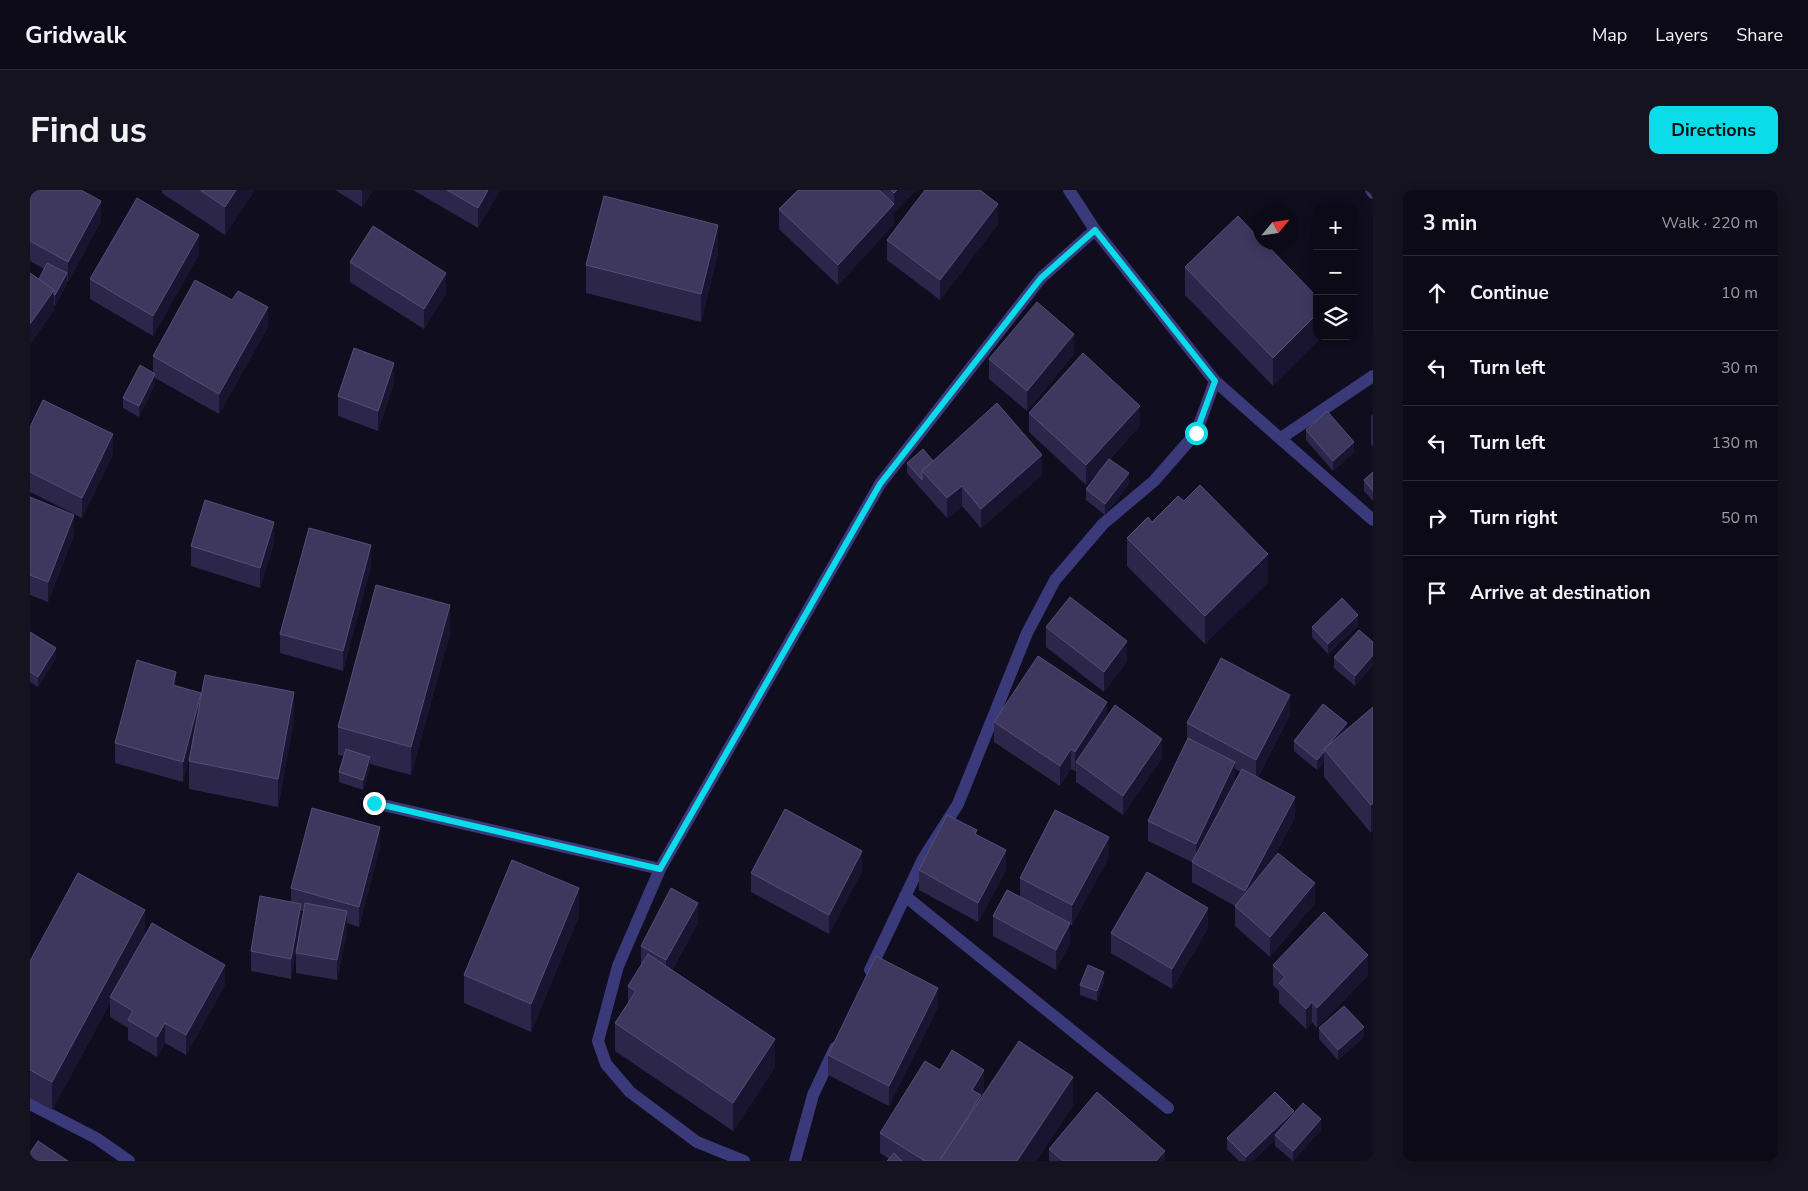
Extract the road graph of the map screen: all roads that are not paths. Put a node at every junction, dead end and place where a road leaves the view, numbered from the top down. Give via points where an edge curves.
1 (1069, 190) edge
2 (1095, 230) junction
3 (1373, 376) edge
4 (1215, 381) junction
5 (1281, 438) junction
6 (1373, 520) edge
7 (374, 803) dead end
8 (660, 869) junction
9 (905, 896) junction
10 (867, 978) edge
11 (842, 1032) edge
12 (30, 1104) edge
13 (1168, 1108) dead end
14 (129, 1161) edge
15 (744, 1161) edge
16 (795, 1161) edge

1 - 2 street
2 - 4 street
2 - 8 street via 1041,278 880,484
3 - 5 street
4 - 5 street
4 - 9 street via 1196,433 1154,481 1104,524 1055,580 1027,633 958,804 923,859
5 - 6 street
7 - 8 street
8 - 15 street via 618,966 598,1041 606,1064 630,1092 697,1142
9 - 10 street
9 - 13 street
11 - 16 street via 813,1095
12 - 14 street via 96,1138

